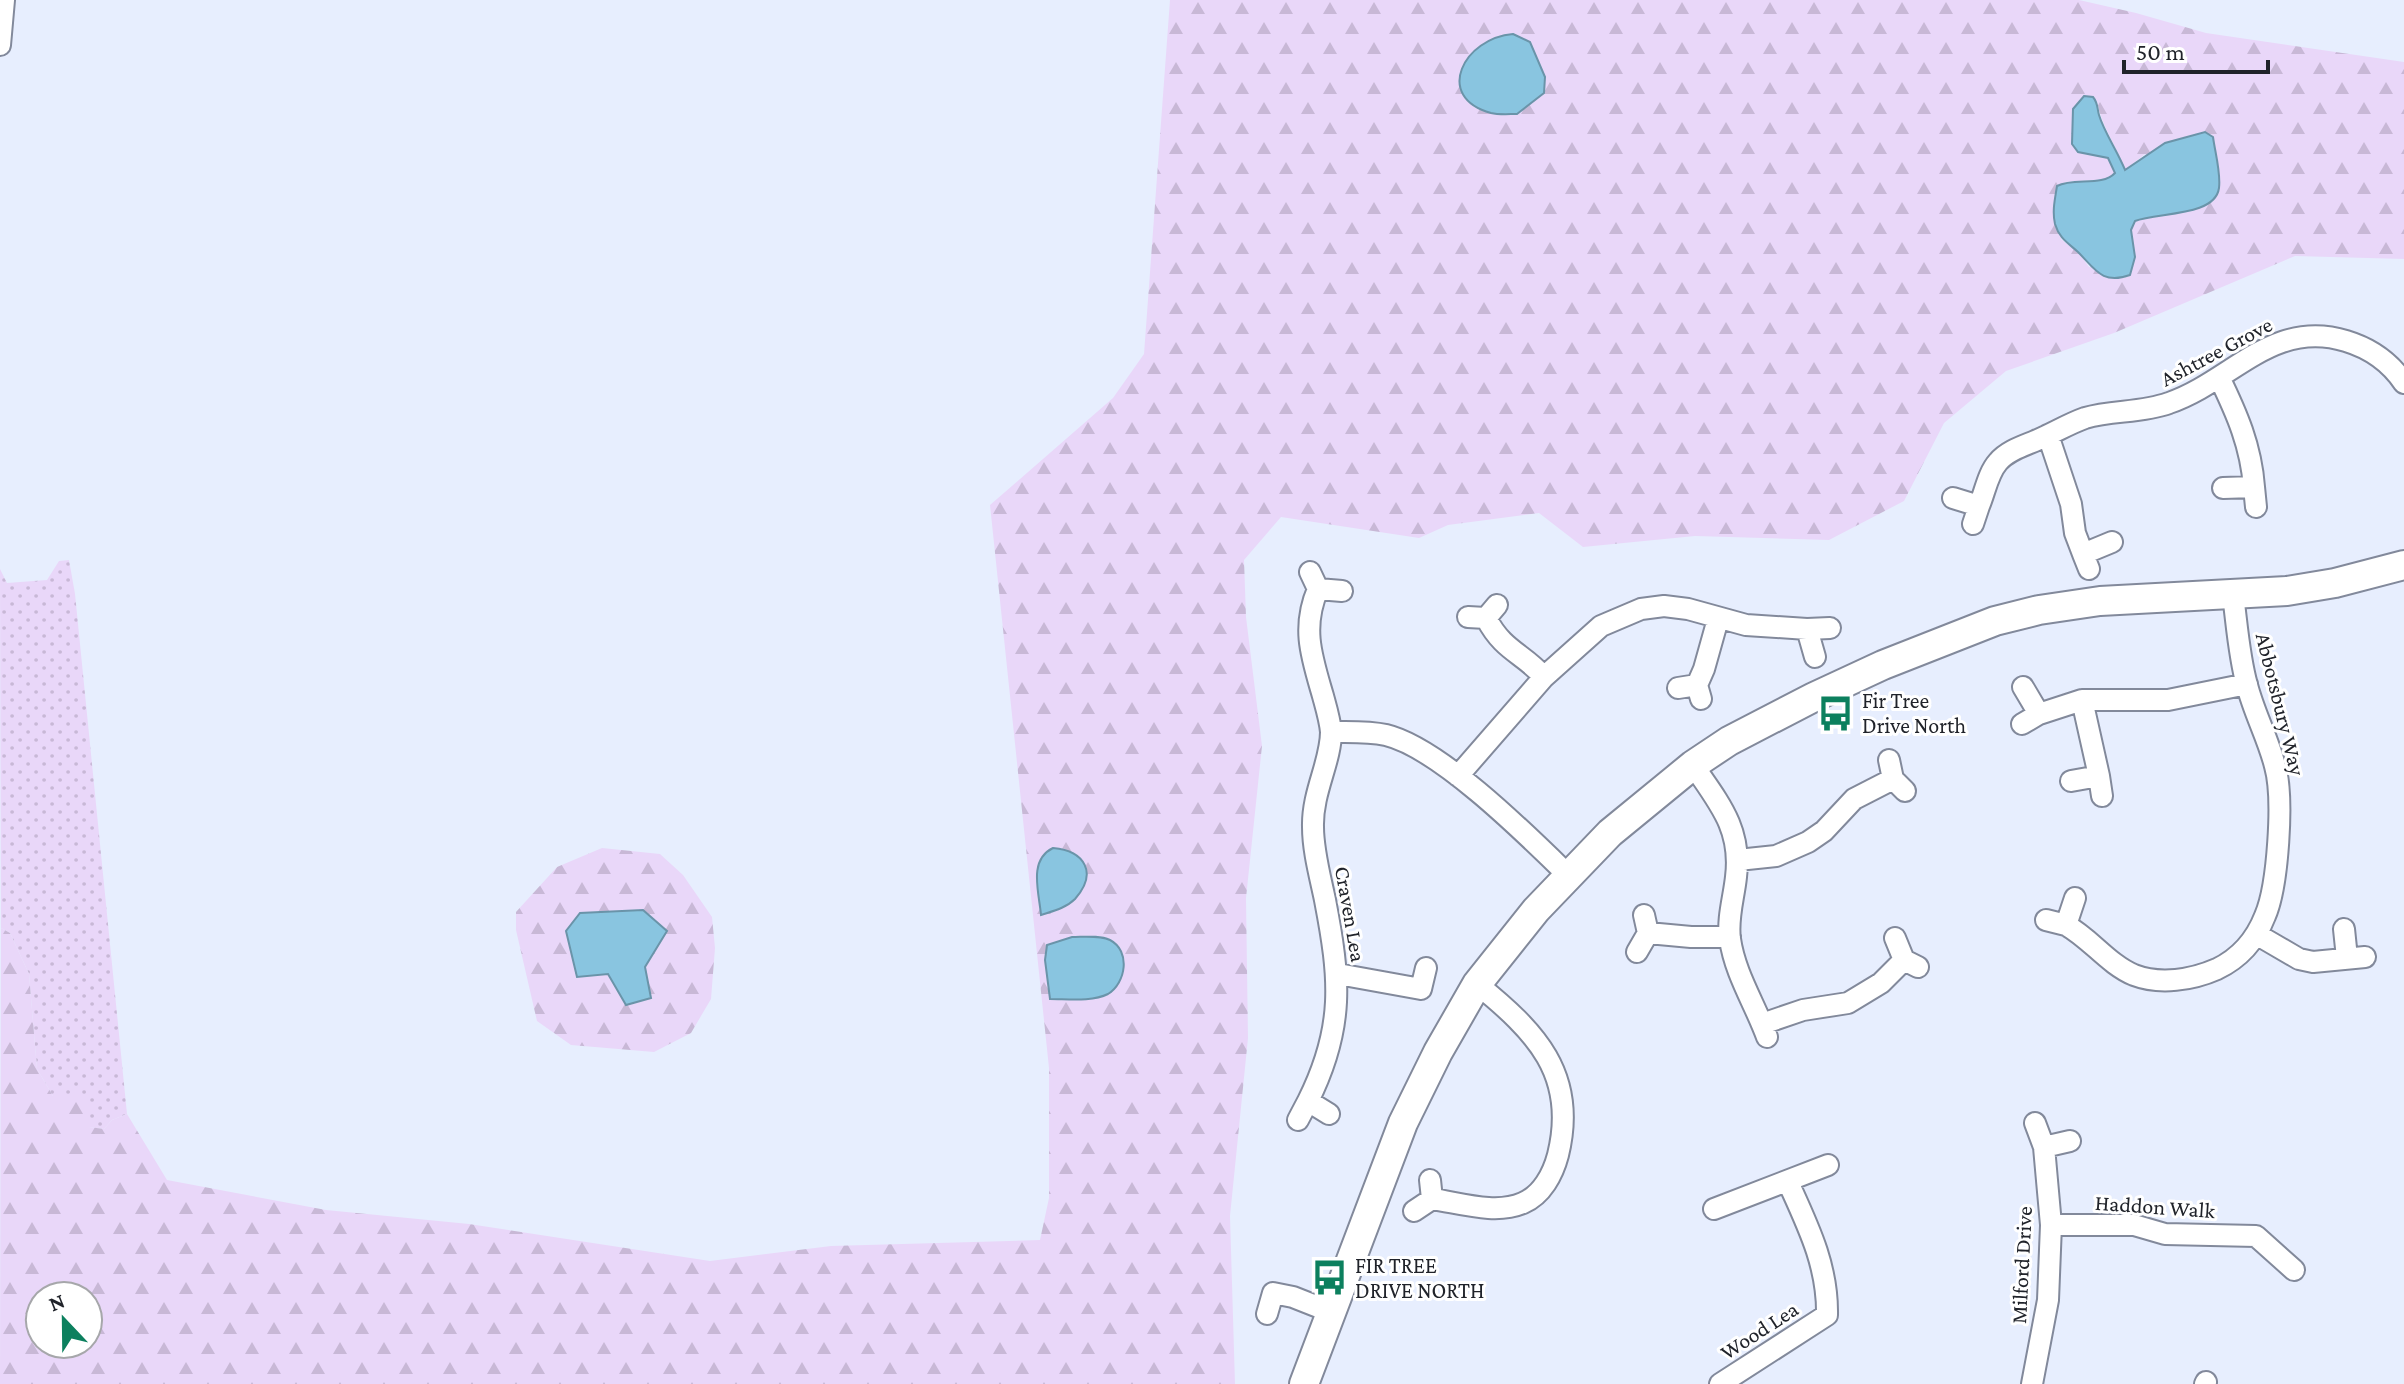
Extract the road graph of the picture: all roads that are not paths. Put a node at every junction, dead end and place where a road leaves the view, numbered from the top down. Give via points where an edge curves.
1 (4, 0) edge
2 (0, 45) edge
3 (2219, 377) junction
4 (2404, 383) edge
5 (2048, 435) junction
6 (2223, 488) dead end
7 (1953, 498) dead end
8 (2112, 542) dead end
9 (2404, 565) edge
10 (1342, 591) dead end
11 (2233, 595) junction
12 (1484, 614) dead end
13 (1718, 619) junction
14 (1830, 628) dead end
15 (1807, 629) junction
16 (1815, 657) dead end
17 (1544, 677) junction
18 (2247, 684) junction
19 (2023, 687) dead end
20 (1692, 691) dead end
21 (2082, 700) junction
22 (1331, 732) junction
23 (1693, 765) junction
24 (1458, 776) junction
25 (1896, 777) dead end
26 (2071, 781) dead end
27 (1738, 860) junction
28 (1569, 876) junction
29 (2075, 898) dead end
30 (2344, 929) dead end
31 (2256, 934) junction
32 (1730, 937) junction
33 (1895, 938) dead end
34 (1637, 952) dead end
35 (1426, 968) dead end
36 (1338, 974) junction
37 (1477, 984) junction
38 (1308, 1101) junction
39 (1329, 1114) dead end
40 (1298, 1120) dead end
41 (2035, 1123) dead end
42 (2070, 1141) dead end
43 (2044, 1147) junction
44 (1828, 1165) dead end
45 (1788, 1182) junction
46 (1714, 1209) dead end
47 (1414, 1211) dead end
48 (2051, 1225) junction
49 (2294, 1270) dead end
50 (1331, 1312) junction
51 (1267, 1314) dead end
52 (1722, 1383) edge
53 (1304, 1384) edge
54 (2032, 1384) edge

1 - 2 street
3 - 4 street, Ashtree Grove via 2268,346 2313,335 2356,344
3 - 5 street, Ashtree Grove via 2155,408 2084,419
3 - 6 street via 2245,434 2255,497
5 - 7 street, Ashtree Grove via 1999,461 1976,515
5 - 8 street via 2086,561
9 - 11 street via 2335,583
10 - 22 street, Craven Lea via 1314,581 1309,609 1308,631
11 - 18 street, Abbotsbury Way
11 - 23 street via 2100,601 1995,621 1814,697
12 - 17 street via 1507,648
13 - 15 street
13 - 17 street via 1688,609 1641,609 1601,626
13 - 20 street
14 - 15 street
15 - 16 street
17 - 24 street
18 - 21 street via 2168,700
18 - 31 street, Abbotsbury Way via 2276,769 2279,826 2270,901
19 - 21 street via 2031,719
21 - 26 street via 2101,786
22 - 24 street via 1387,735
22 - 36 street, Craven Lea via 1312,812
23 - 27 street via 1729,817
23 - 28 street via 1610,833
24 - 28 street
25 - 27 street via 1854,799 1808,842 1776,856
27 - 32 street
28 - 37 street
29 - 31 street, Abbotsbury Way via 2056,922 2088,939 2117,966 2149,979 2203,975 2247,947
30 - 31 street via 2356,958 2299,959
32 - 33 street via 1736,966 1764,1030 1803,1010 1848,1003 1911,963
32 - 34 street via 1691,937 1646,924
35 - 36 street via 1421,989
36 - 38 street, Craven Lea via 1334,1028
37 - 47 street via 1521,1021 1547,1055 1562,1094 1561,1143 1547,1181 1522,1204 1498,1208 1431,1189
37 - 50 street via 1403,1123
38 - 39 street
38 - 40 street, Craven Lea
41 - 43 street, Milford Drive
42 - 43 street
43 - 48 street, Milford Drive
44 - 45 street
45 - 46 street
45 - 52 street, Wood Lea via 1815,1243 1827,1287 1827,1315
48 - 49 street, Haddon Walk via 2134,1225 2165,1234 2260,1226
48 - 54 street, Milford Drive via 2048,1300
50 - 51 street via 1262,1292
50 - 53 street

